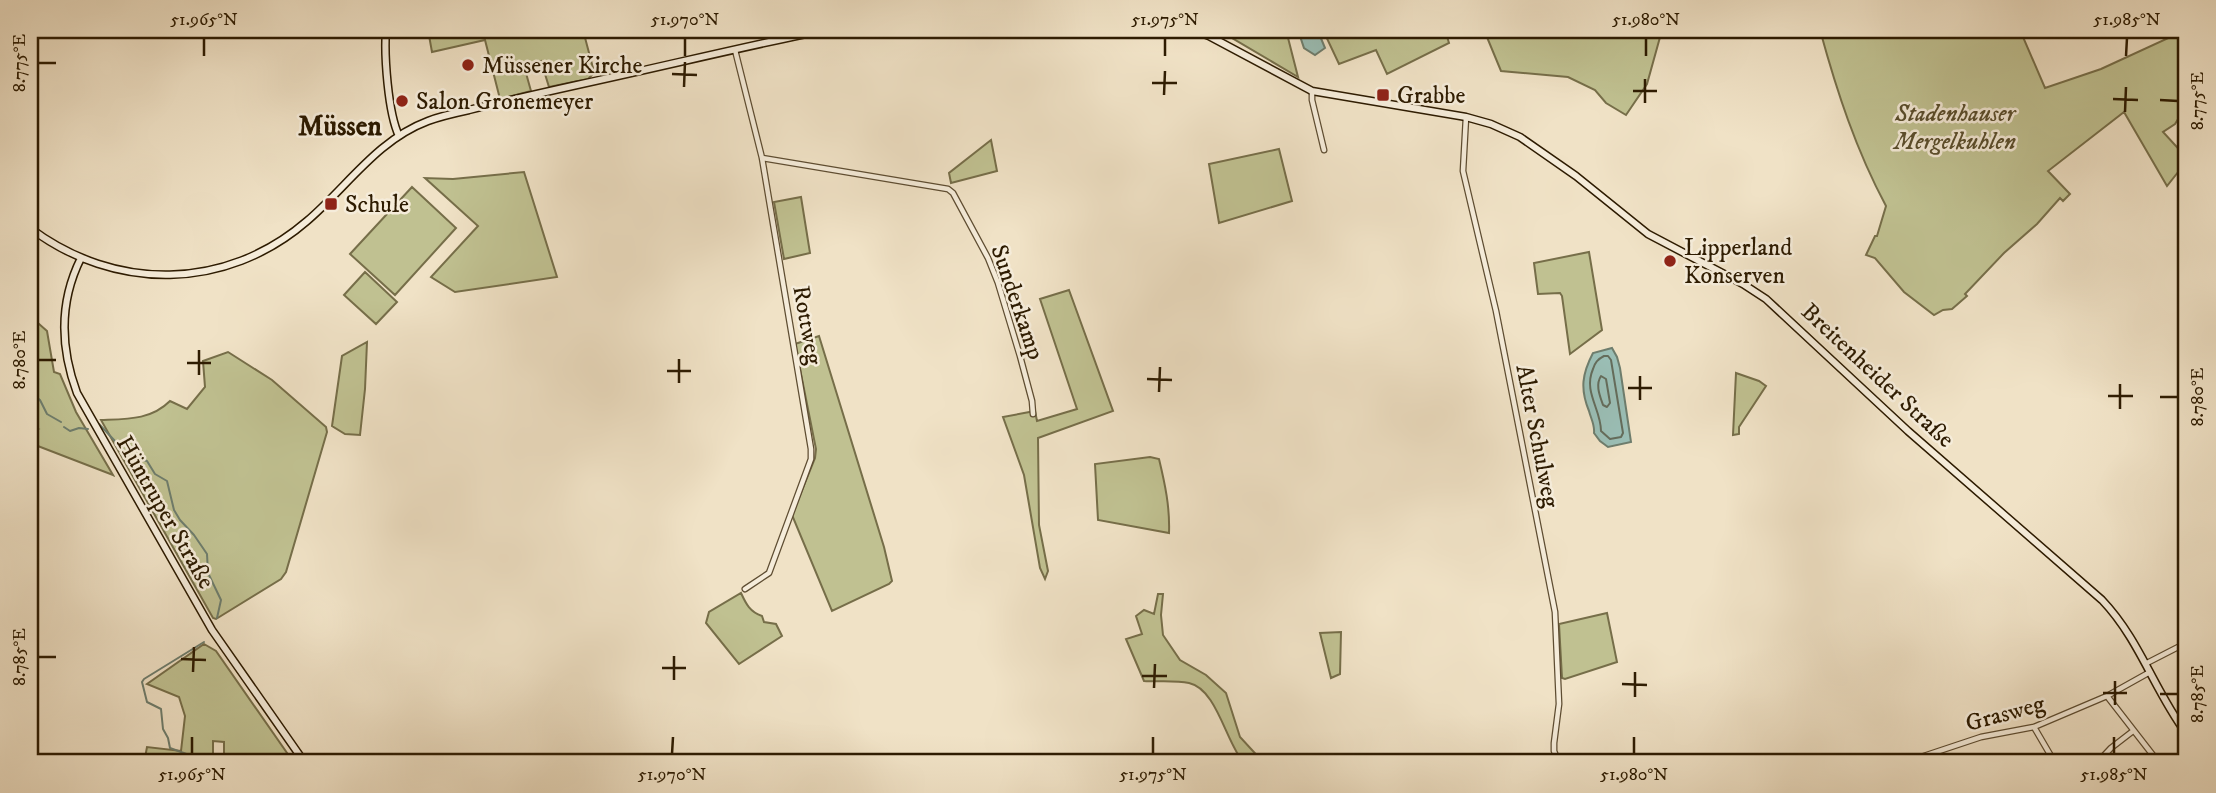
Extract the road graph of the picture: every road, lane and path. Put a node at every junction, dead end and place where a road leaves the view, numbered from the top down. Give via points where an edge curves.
1 (386, 30) edge
2 (786, 30) edge
3 (825, 30) edge
4 (1193, 30) edge
5 (790, 37) junction
6 (735, 50) junction
7 (1312, 91) junction
8 (1466, 117) junction
9 (399, 136) junction
10 (1324, 150) dead end
11 (762, 158) junction
12 (30, 228) edge
13 (81, 258) junction
14 (1033, 414) dead end
15 (745, 589) dead end
16 (2186, 643) edge
17 (2147, 663) junction
18 (2150, 671) junction
19 (2107, 696) junction
20 (2034, 727) junction
21 (2133, 731) junction
22 (2186, 733) edge
23 (306, 763) edge
24 (1559, 763) edge
25 (1903, 763) edge
26 (2056, 763) edge
27 (2097, 763) edge
28 (2159, 763) edge

1 - 9 street via 388,79
2 - 5 street
3 - 5 street
4 - 7 street, Breitenheider Straße
5 - 6 street
6 - 9 street via 446,115
6 - 11 street, Rottweg
7 - 8 street, Breitenheider Straße
7 - 10 street
8 - 17 street, Breitenheider Straße via 1520,137 1648,234 1766,299 1938,458 2093,590 2128,631
8 - 24 street, Alter Schulweg via 1462,156 1467,194 1491,288 1555,612 1559,704 1554,751
9 - 13 street via 305,223 239,263 203,272 152,276 114,270
11 - 14 street, Sunderkamp via 953,193 998,283
11 - 15 street, Rottweg via 811,459 769,573
12 - 13 street
13 - 23 street, Hüntruper Straße via 69,286 64,324 65,353 77,393 212,630
16 - 17 street
17 - 18 street, Breitenheider Straße
18 - 19 street, Grasweg
18 - 22 street, Breitenheider Straße
19 - 20 street, Grasweg
19 - 21 street
20 - 25 street, Grasweg via 1981,737
20 - 26 street
21 - 27 street
21 - 28 street

